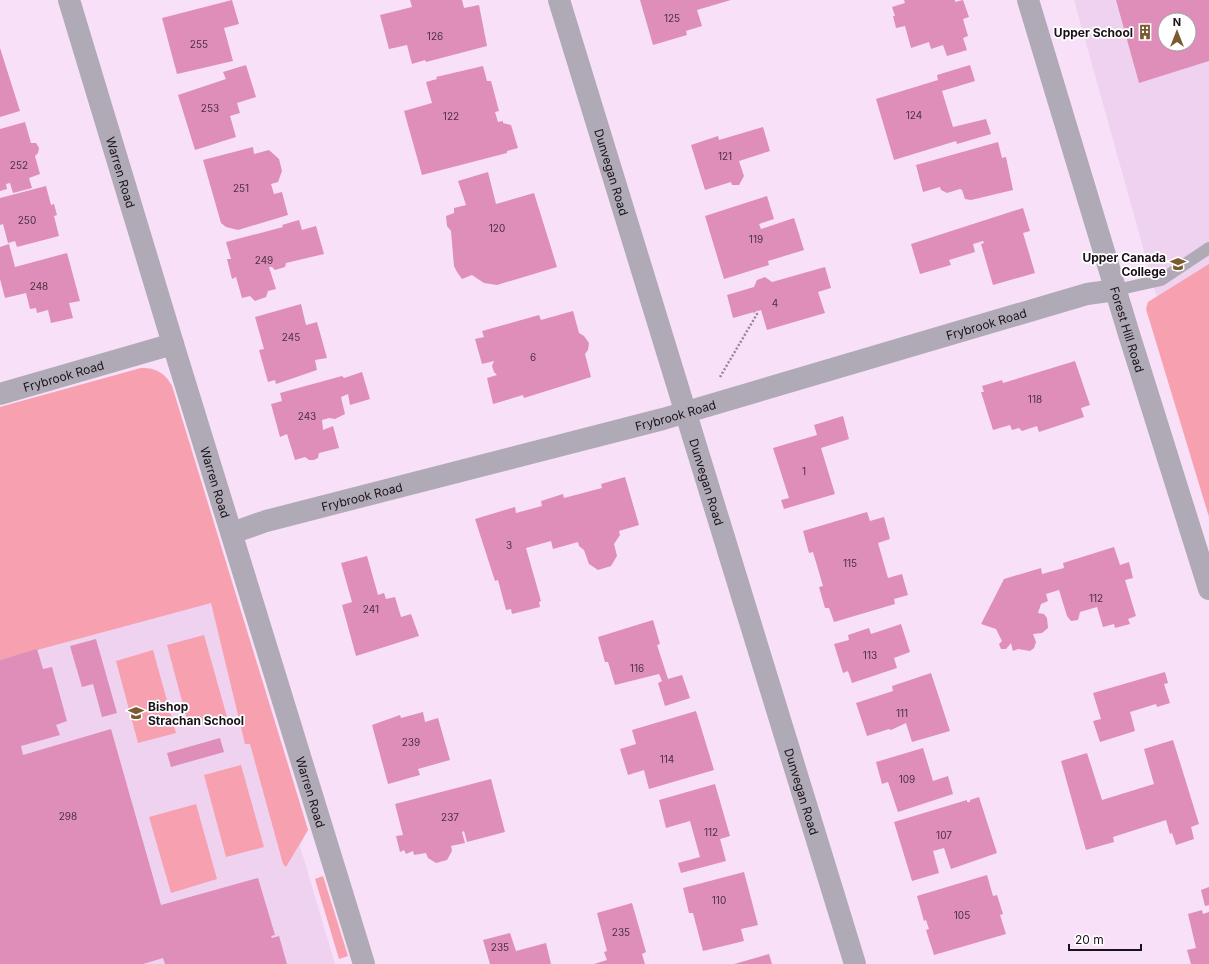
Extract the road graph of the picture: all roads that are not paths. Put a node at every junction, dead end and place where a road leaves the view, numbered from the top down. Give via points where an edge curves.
1 (69, 0) edge
2 (558, 0) edge
3 (1028, 0) edge
4 (1209, 248) edge
5 (1116, 290) junction
6 (173, 344) junction
7 (0, 394) edge
8 (686, 412) junction
9 (232, 532) junction
10 (1209, 589) edge
11 (364, 964) edge
12 (855, 964) edge

1 - 6 street, Warren Road
2 - 8 street, Dunvegan Road
3 - 5 street, Forest Hill Road
4 - 5 lane via 1161,280
5 - 8 street, Frybrook Road via 1087,294
5 - 10 street, Forest Hill Road
6 - 7 street, Frybrook Road
6 - 9 street, Warren Road
8 - 9 street, Frybrook Road
8 - 12 street, Dunvegan Road
9 - 11 street, Warren Road

